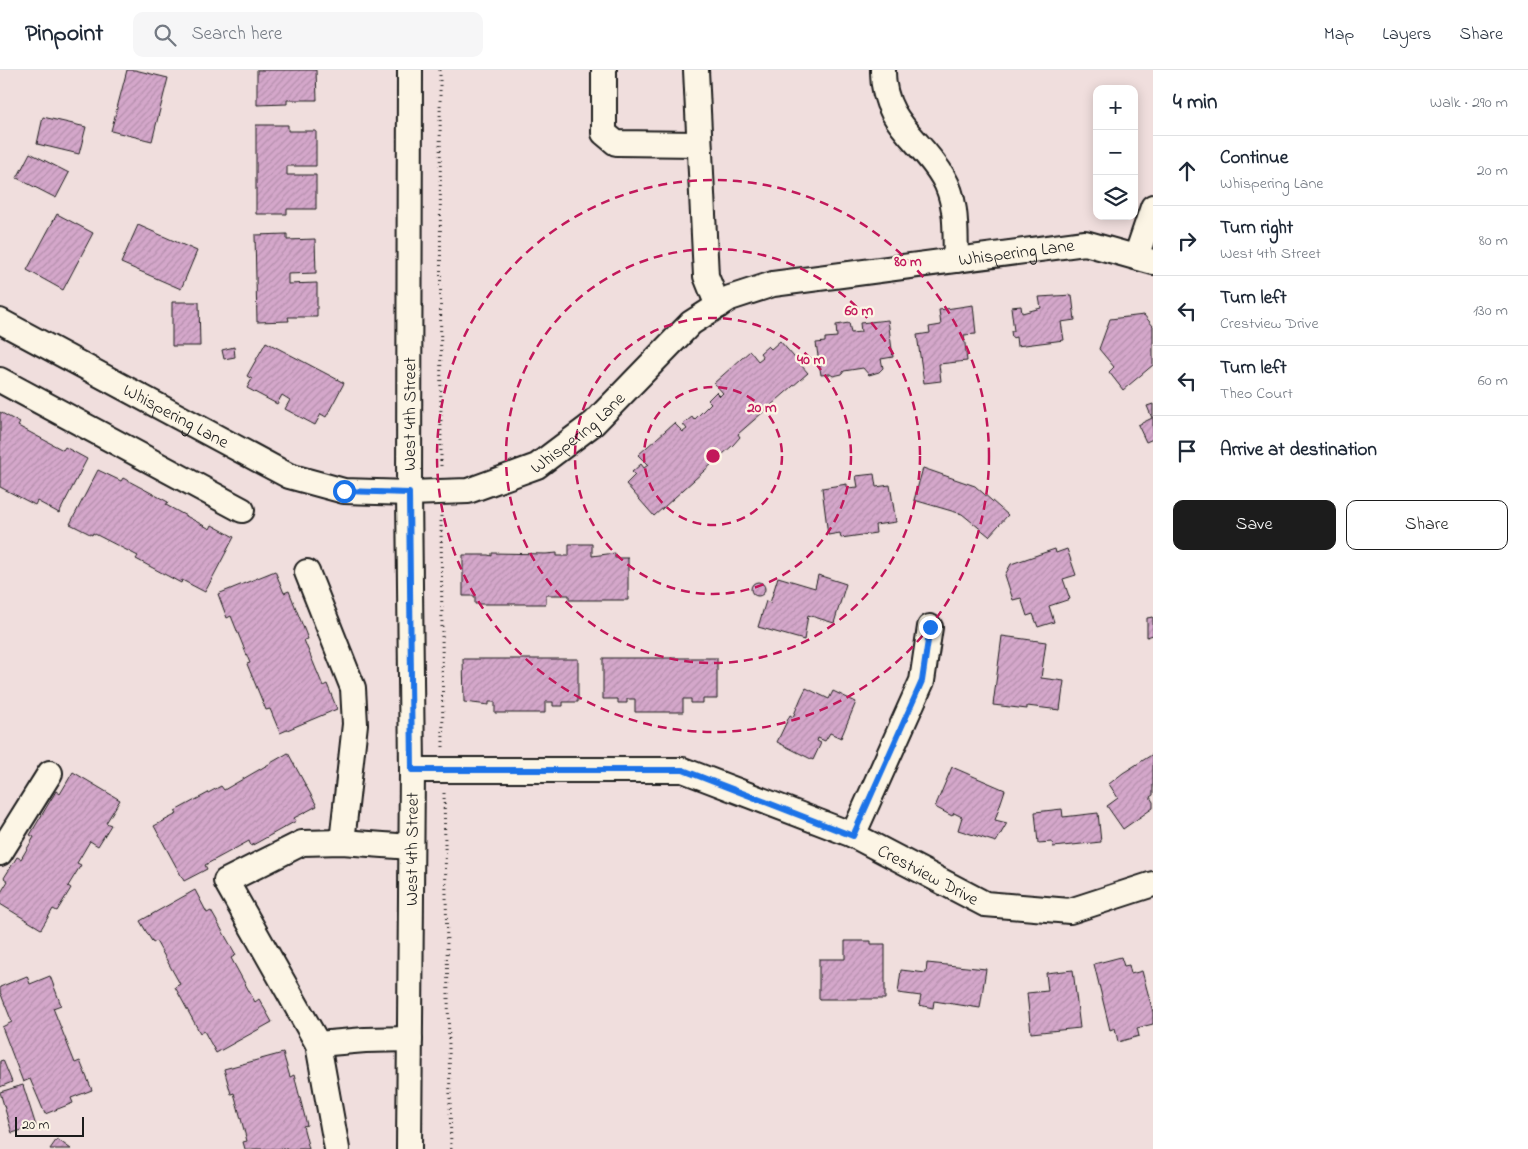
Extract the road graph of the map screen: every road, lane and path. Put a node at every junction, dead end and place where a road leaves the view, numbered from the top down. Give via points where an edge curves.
1 (410, 70) edge
2 (440, 70) edge
3 (604, 70) edge
4 (696, 70) edge
5 (883, 70) edge
6 (699, 144) junction
7 (1153, 207) edge
8 (956, 260) junction
9 (1144, 260) edge
10 (718, 306) junction
11 (1, 325) edge
12 (0, 380) edge
13 (441, 492) junction
14 (409, 493) junction
15 (242, 510) dead end
16 (306, 572) dead end
17 (930, 627) dead end
18 (412, 770) junction
19 (443, 770) junction
20 (50, 773) dead end
21 (853, 836) junction
22 (342, 842) junction
23 (411, 847) junction
24 (0, 853) edge
25 (1153, 884) edge
26 (410, 1039) junction
27 (318, 1044) junction
28 (337, 1149) edge
29 (409, 1149) edge
30 (451, 1149) edge

1 - 14 street, West 4th Street
2 - 13 path
3 - 6 street via 604,133 616,143
4 - 6 street
5 - 8 street via 889,105 910,137 932,160 952,197
6 - 10 street via 706,276
7 - 9 street
8 - 9 street, Whispering Lane via 1084,243
8 - 10 street, Whispering Lane via 774,284 730,298
10 - 13 street, Whispering Lane via 690,324 594,423 536,466 468,491
11 - 14 street, Whispering Lane via 289,476 344,491
12 - 15 street
13 - 14 street, Whispering Lane
13 - 19 path
14 - 18 street, West 4th Street
16 - 22 street via 353,688 354,724
17 - 21 street via 922,681
18 - 19 street, Crestview Drive
18 - 23 street, West 4th Street
19 - 21 street, Crestview Drive via 683,770
19 - 30 path
20 - 24 street
21 - 25 street, Crestview Drive via 985,904 1070,911
22 - 23 street
22 - 27 street via 302,843 226,881
23 - 26 street, West 4th Street
26 - 27 street
26 - 29 street, West 4th Street
27 - 28 street

